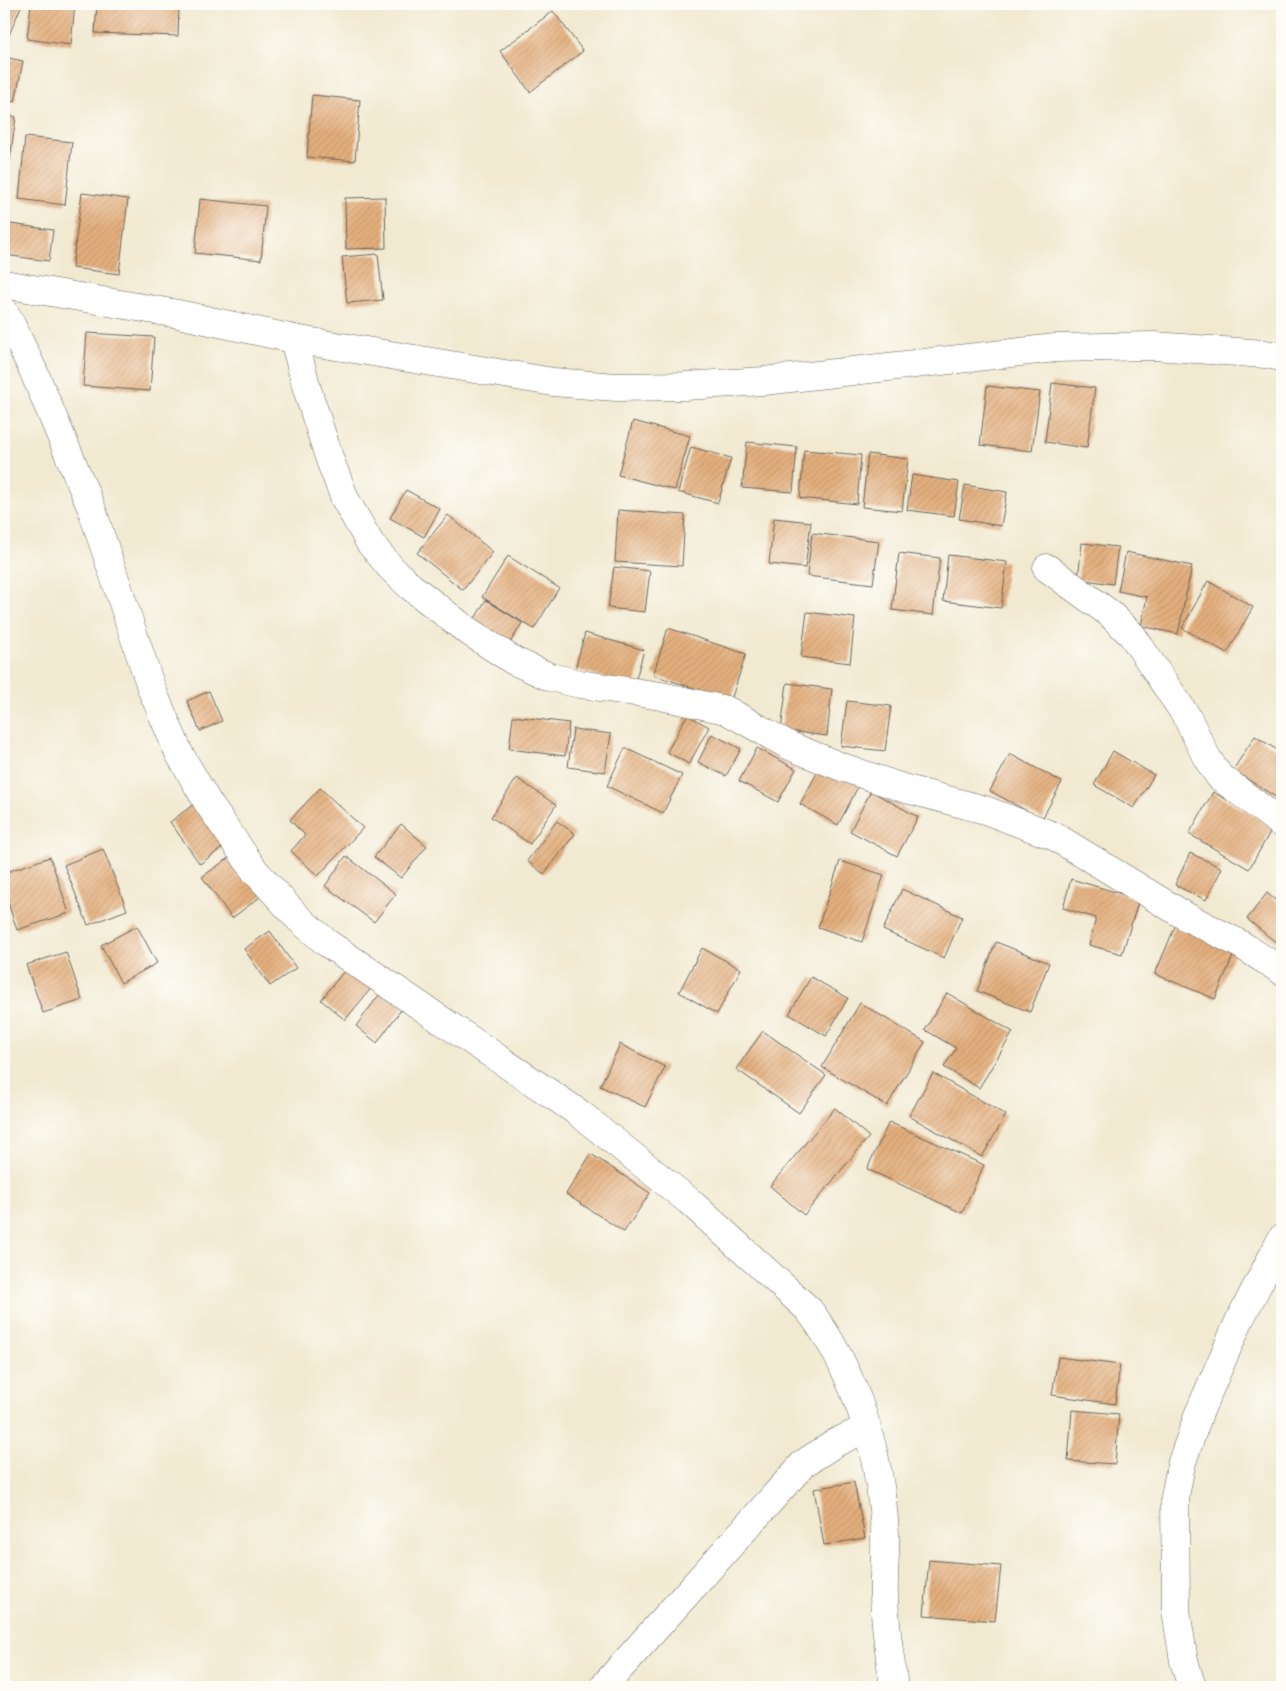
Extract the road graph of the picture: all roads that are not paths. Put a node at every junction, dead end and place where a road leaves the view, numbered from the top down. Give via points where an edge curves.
1 (4, 284) edge
2 (4, 311) edge
3 (294, 339) junction
4 (1282, 357) edge
5 (1047, 568) dead end
6 (1282, 824) edge
7 (1282, 971) edge
8 (1282, 1238) edge
9 (867, 1428) junction
10 (603, 1687) edge
11 (894, 1687) edge
12 (1192, 1687) edge

1 - 3 street via 178,314
2 - 9 street via 91,506 152,690 179,753 208,803 255,871 299,919 327,943 579,1113 689,1201 809,1310 838,1355
3 - 4 street via 553,382 616,387 764,381 1056,348 1154,346
3 - 7 street via 330,460 345,499 370,543 410,586 465,629 514,661 550,677 726,710 790,746 839,766 903,788 985,810 1054,836
5 - 6 street via 1132,634 1187,717 1219,776
8 - 12 street via 1239,1320 1199,1413 1181,1465 1175,1497 1176,1610 1184,1662
9 - 10 street via 804,1463
9 - 11 street via 880,1489 885,1536 884,1596

